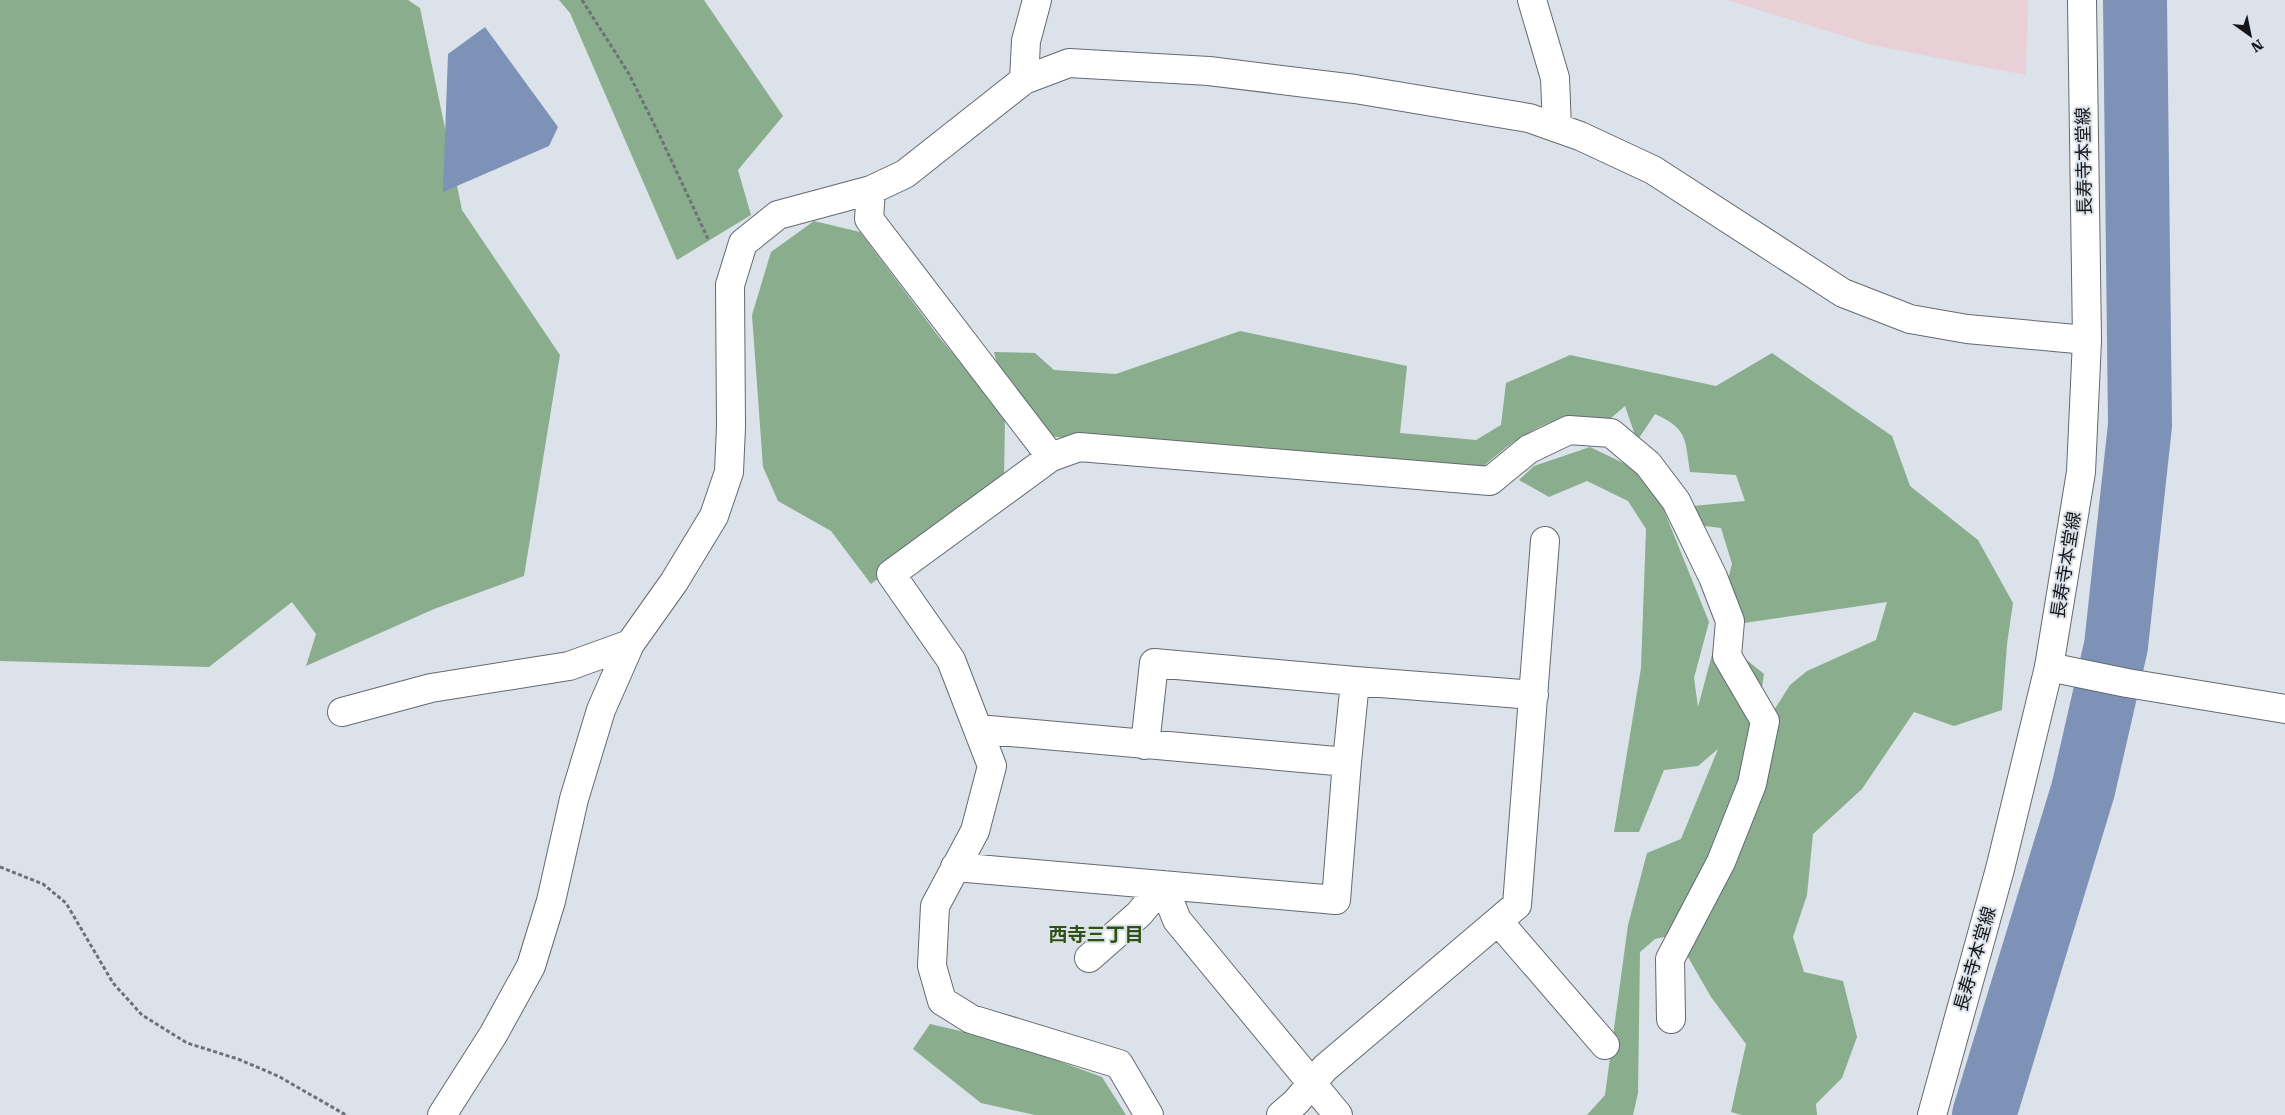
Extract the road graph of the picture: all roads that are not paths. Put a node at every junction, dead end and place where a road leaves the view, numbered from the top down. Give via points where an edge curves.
1 (1037, 0) edge
2 (1532, 0) edge
3 (2082, 0) edge
4 (1024, 80) junction
5 (1557, 128) junction
6 (872, 190) junction
7 (2087, 340) junction
8 (1051, 457) junction
9 (1545, 541) dead end
10 (630, 644) junction
11 (2049, 667) junction
12 (1355, 681) junction
13 (1534, 695) junction
14 (2285, 709) edge
15 (342, 712) dead end
16 (978, 730) junction
17 (1145, 745) junction
18 (1347, 762) junction
19 (955, 867) junction
20 (1163, 885) junction
21 (1498, 921) junction
22 (1089, 958) dead end
23 (1671, 1019) dead end
24 (1605, 1045) dead end
25 (1312, 1084) junction
26 (442, 1115) edge
27 (1149, 1115) edge
28 (1281, 1115) edge
29 (1338, 1115) edge
30 (1932, 1115) edge

1 - 4 street via 1026,41
2 - 5 street via 1555,78
3 - 7 street, 長寿寺本堂線
4 - 5 street via 1069,63 1209,71 1375,92 1529,118
4 - 6 street via 905,174
5 - 7 street via 1653,170 1843,293 1910,319 1967,329
6 - 8 street via 869,219
6 - 10 street via 778,215 743,243 730,285 729,472 714,516 674,582
7 - 11 street, 長寿寺本堂線 via 2081,472
8 - 16 street via 891,574 951,660
8 - 23 street via 1079,447 1490,480 1529,449 1569,430 1611,433 1648,464 1676,501 1713,577 1730,621 1728,656 1765,720 1748,793 1721,862 1670,960
9 - 13 street
10 - 15 street via 569,666 431,688
10 - 26 street via 601,710 574,799 551,901 531,966 493,1035
11 - 14 street
11 - 30 street, 長寿寺本堂線 via 2000,869
12 - 13 street
12 - 17 street via 1154,663
12 - 18 street
13 - 21 street via 1517,904
16 - 17 street
16 - 19 street via 992,766 975,831
17 - 18 street
18 - 20 street via 1336,900
19 - 20 street
19 - 27 street via 935,906 932,966 942,1001 971,1019 1119,1064
20 - 22 street via 1139,914
20 - 25 street via 1176,920
21 - 24 street
21 - 25 street via 1326,1068
25 - 28 street
25 - 29 street

